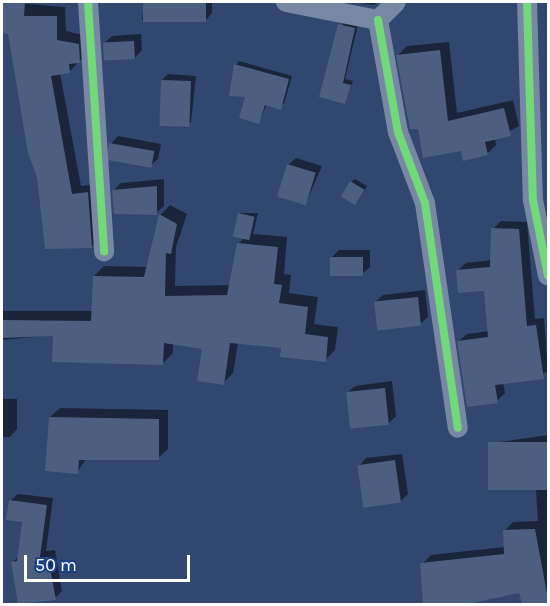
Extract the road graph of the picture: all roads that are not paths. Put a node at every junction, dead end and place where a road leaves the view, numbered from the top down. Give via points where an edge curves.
1 (88, 2) edge
2 (286, 2) edge
3 (396, 2) edge
4 (527, 2) edge
5 (378, 21) junction
6 (104, 251) dead end
7 (549, 276) edge
8 (458, 428) dead end

1 - 6 street
2 - 5 street
3 - 5 street
4 - 7 street via 533,200
5 - 8 street via 398,132 425,203

